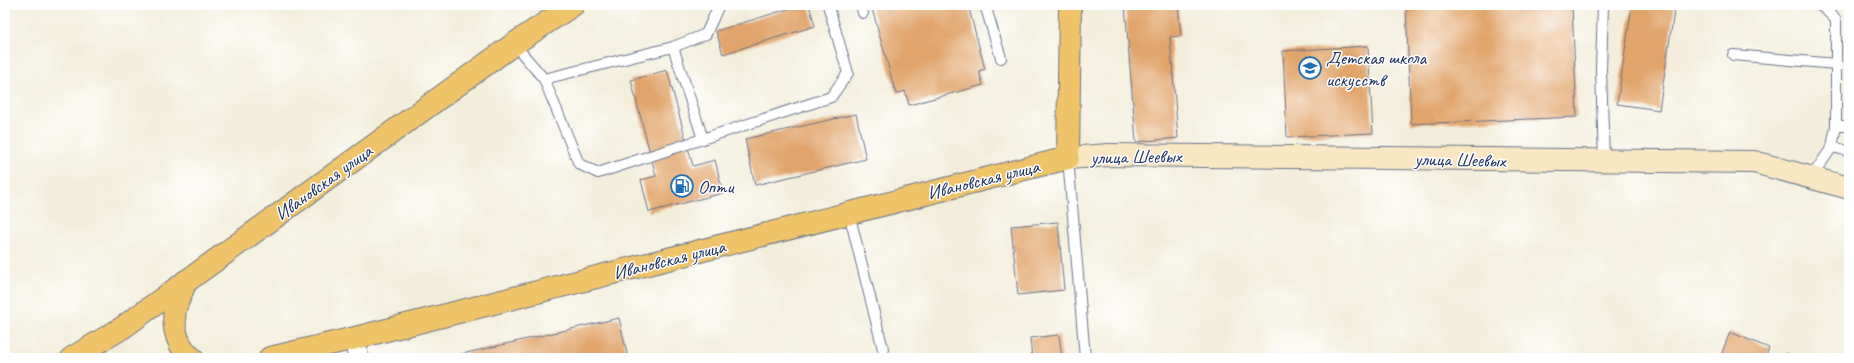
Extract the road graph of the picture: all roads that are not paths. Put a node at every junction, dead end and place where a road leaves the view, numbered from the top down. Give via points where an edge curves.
1 (573, 5) edge
2 (719, 5) edge
3 (828, 5) edge
4 (985, 5) edge
5 (1070, 5) edge
6 (1603, 5) edge
7 (1817, 5) edge
8 (514, 44) junction
9 (673, 47) junction
10 (1733, 55) dead end
11 (1001, 58) dead end
12 (1836, 64) junction
13 (544, 79) junction
14 (1836, 126) junction
15 (1849, 126) edge
16 (703, 139) junction
17 (1832, 147) junction
18 (1849, 151) edge
19 (1068, 158) junction
20 (1604, 160) junction
21 (1811, 178) junction
22 (1849, 188) edge
23 (849, 213) junction
24 (186, 281) junction
25 (357, 348) edge
26 (883, 349) dead end
27 (72, 358) edge
28 (192, 358) edge
29 (270, 358) edge
30 (1085, 358) edge

1 - 8 main road, Ивановская улица
2 - 9 lane via 706,34
3 - 16 lane via 848,72 831,97
4 - 11 lane
5 - 19 main road
6 - 20 lane via 1601,70
7 - 12 lane via 1821,5 1836,20
8 - 13 lane
8 - 24 main road, Ивановская улица
9 - 13 lane
9 - 16 lane
10 - 12 lane
12 - 14 lane
13 - 16 lane via 579,164 598,173
14 - 15 lane
14 - 17 lane
17 - 18 lane
17 - 21 lane
19 - 20 main road, улица Шеевых via 1115,155
19 - 23 main road, Ивановская улица
19 - 30 lane
20 - 21 main road, улица Шеевых via 1754,162
21 - 22 main road, улица Шеевых
23 - 25 main road, Ивановская улица
23 - 26 lane
24 - 27 main road, Ивановская улица via 122,328
24 - 28 main road via 175,310 175,326 179,342
25 - 29 main road, Ивановская улица

